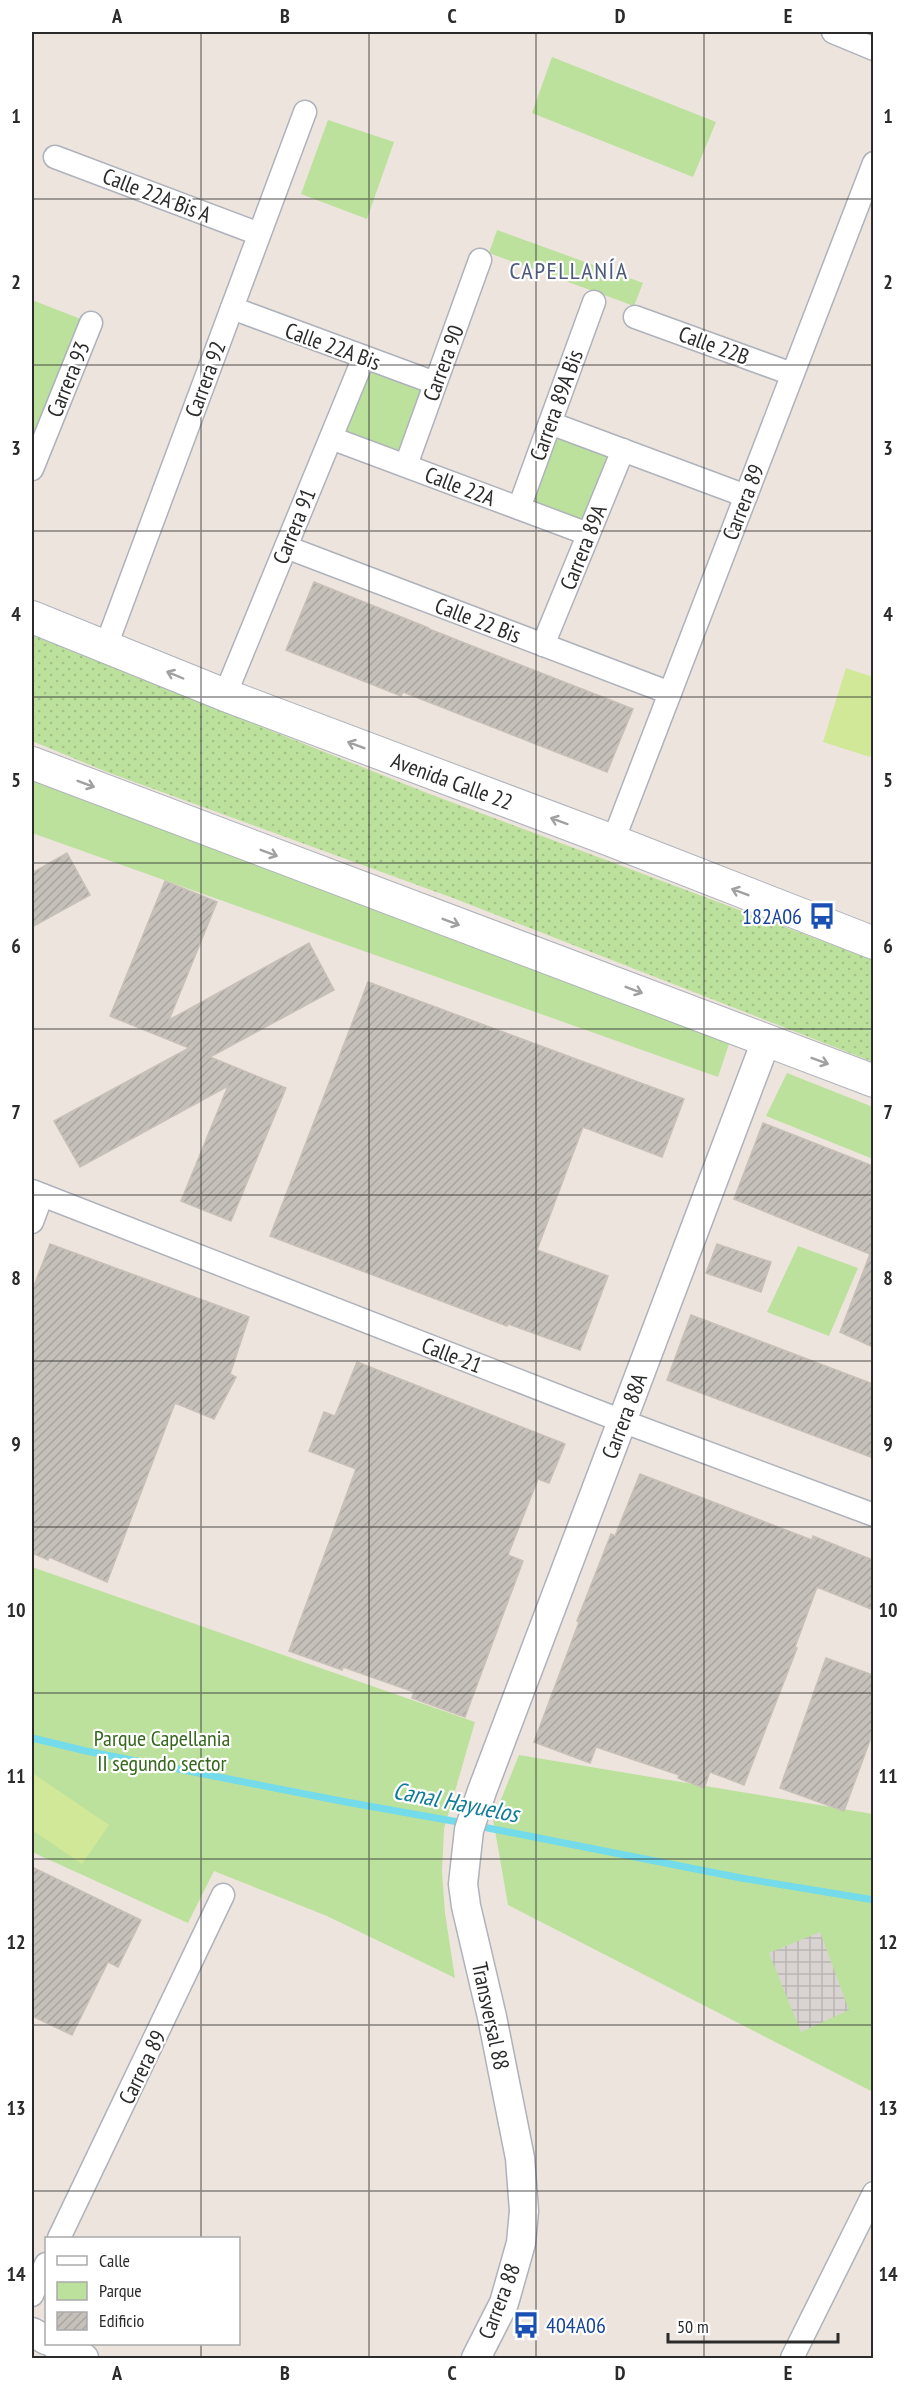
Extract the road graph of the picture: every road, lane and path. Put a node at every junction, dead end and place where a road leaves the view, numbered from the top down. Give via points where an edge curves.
1 (833, 32) edge
2 (873, 49) edge
3 (305, 112) dead end
4 (55, 157) dead end
5 (873, 163) edge
6 (259, 234) junction
7 (480, 260) dead end
8 (594, 302) dead end
9 (232, 308) junction
10 (635, 317) dead end
11 (91, 322) dead end
12 (364, 357) junction
13 (792, 374) junction
14 (435, 383) junction
15 (550, 423) junction
16 (331, 438) junction
17 (623, 450) junction
18 (406, 465) junction
19 (32, 469) edge
20 (746, 496) junction
21 (519, 508) junction
22 (588, 534) junction
23 (286, 547) junction
24 (32, 617) edge
25 (543, 645) junction
26 (106, 646) junction
27 (670, 693) junction
28 (225, 696) junction
29 (32, 764) edge
30 (613, 841) junction
31 (873, 943) edge
32 (766, 1041) junction
33 (873, 1081) edge
34 (37, 1193) edge
35 (32, 1222) edge
36 (622, 1421) junction
37 (873, 1515) edge
38 (482, 1791) joint
39 (223, 1895) dead end
40 (873, 2193) edge
41 (59, 2237) edge
42 (521, 2243) joint
43 (45, 2266) edge
44 (32, 2295) edge
45 (58, 2345) edge
46 (84, 2358) edge
47 (476, 2358) edge
48 (792, 2358) edge

1 - 2 street
3 - 6 street, Carrera 92
4 - 6 street, Calle 22A Bis A
5 - 13 street, Carrera 89
6 - 9 street, Carrera 92
7 - 14 street, Carrera 90
8 - 15 street, Carrera 89A Bis
9 - 12 street, Calle 22A Bis
9 - 26 street, Carrera 92
10 - 13 street, Calle 22B
11 - 19 street, Carrera 93
12 - 14 street, Calle 22A Bis
12 - 16 street, Carrera 91
13 - 20 street, Carrera 89
14 - 18 street, Carrera 90
15 - 17 street
15 - 21 street, Carrera 89A Bis
16 - 18 street, Calle 22A
16 - 23 street, Carrera 91
17 - 20 street
17 - 22 street, Carrera 89A
18 - 21 street, Calle 22A
20 - 27 street, Carrera 89
21 - 22 street, Calle 22A
22 - 25 street, Carrera 89A
23 - 25 street, Calle 22 Bis
23 - 28 street, Carrera 91
24 - 26 main road, Avenida Calle 22
25 - 27 street, Calle 22 Bis
28 -> 26 main road, Avenida Calle 22
27 - 30 street, Carrera 89
30 -> 28 main road, Avenida Calle 22
29 -> 32 main road
31 -> 30 main road, Avenida Calle 22
32 -> 33 main road
32 - 36 street, Carrera 88A
34 - 35 street
34 - 36 street, Calle 21
36 - 37 street, Calle 21
36 - 38 street, Carrera 88A
38 - 42 street, Transversal 88 via 469,1830 463,1884 520,2158 524,2211
39 - 41 street, Carrera 89
40 - 48 street
42 - 47 street, Carrera 88 via 504,2303
43 - 44 street
45 - 46 street

